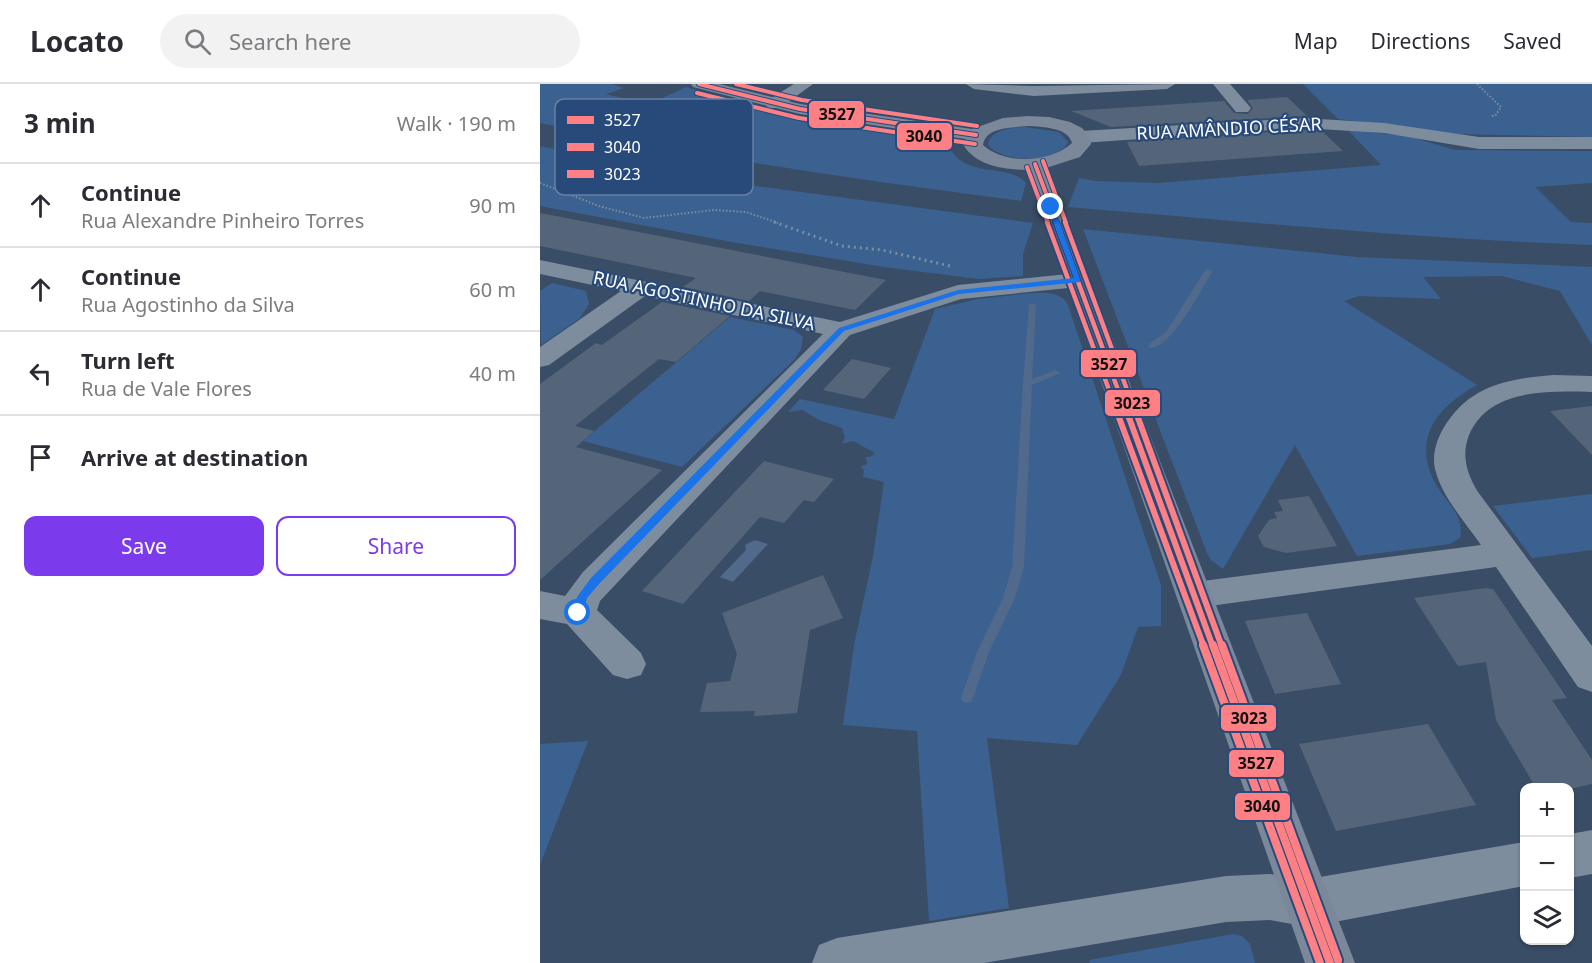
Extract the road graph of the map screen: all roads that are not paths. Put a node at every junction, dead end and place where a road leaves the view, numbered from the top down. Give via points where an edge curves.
1 (699, 84) edge
2 (805, 84) edge
3 (974, 84) edge
4 (1167, 84) edge
5 (1221, 84) edge
6 (1034, 91) junction
7 (774, 104) junction
8 (1242, 108) dead end
9 (1028, 121) junction
10 (976, 135) junction
11 (1081, 137) junction
12 (1592, 143) edge
13 (1035, 164) junction
14 (540, 267) edge
15 (1078, 280) junction
16 (641, 288) junction
17 (841, 330) junction
18 (540, 359) edge
19 (1592, 384) edge
20 (1505, 554) junction
21 (1195, 595) junction
22 (540, 605) edge
23 (578, 613) junction
24 (627, 664) dead end
25 (1592, 676) edge
26 (1592, 852) edge
27 (1574, 855) edge
28 (1520, 865) edge
29 (1308, 903) junction
30 (837, 963) edge
31 (1330, 963) edge

1 - 7 street
2 - 7 street
3 - 6 street
4 - 6 street
5 - 8 street
6 - 9 street
7 - 10 street
9 - 10 street via 998,125
9 - 11 street via 1062,126
10 - 13 street via 973,146 983,156 1007,163
11 - 12 street, RUA AMÂNDIO CÉSAR via 1303,123 1395,129 1479,143
11 - 13 street via 1082,144 1067,157
13 - 15 street
14 - 16 street, RUA AGOSTINHO DA SILVA
15 - 17 street, RUA AGOSTINHO DA SILVA via 958,292
15 - 21 street
16 - 17 street, RUA AGOSTINHO DA SILVA
16 - 18 street
17 - 23 street via 595,581 582,597
19 - 20 street via 1532,385 1495,394 1470,410 1457,428 1450,446 1451,471
20 - 21 street
20 - 25 street
21 - 29 street
22 - 23 street
23 - 24 street
26 - 27 street
28 - 29 street
29 - 30 street via 1270,897 1226,899
29 - 31 street

